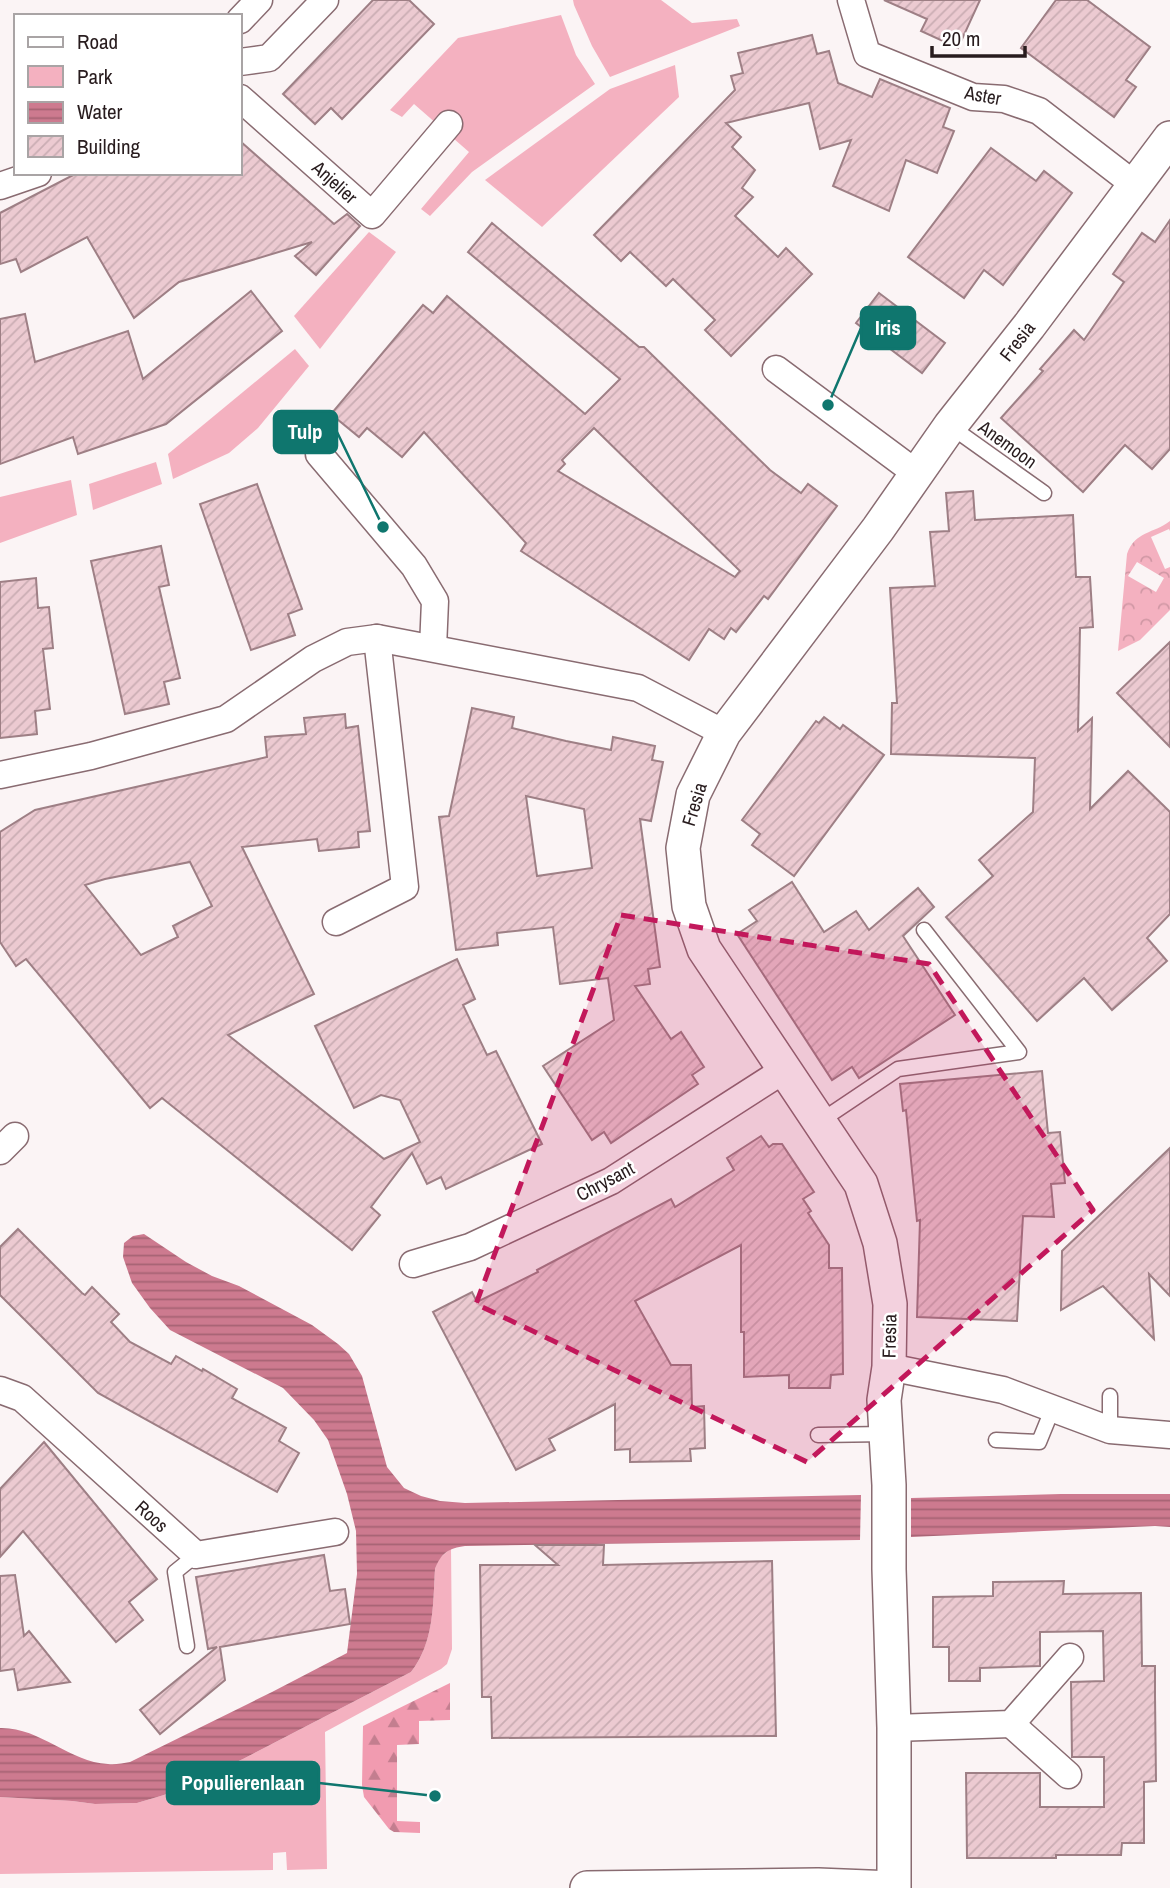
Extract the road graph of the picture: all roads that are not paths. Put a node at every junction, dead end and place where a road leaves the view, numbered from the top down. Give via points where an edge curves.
1 (259, 0) edge
2 (325, 0) edge
3 (851, 0) edge
4 (242, 18) edge
5 (242, 62) edge
6 (242, 100) edge
7 (449, 124) dead end
8 (1170, 138) edge
9 (32, 175) edge
10 (1135, 185) junction
11 (0, 186) edge
12 (776, 369) dead end
13 (950, 426) junction
14 (319, 454) dead end
15 (916, 473) junction
16 (1044, 494) dead end
17 (377, 638) junction
18 (433, 648) junction
19 (723, 733) junction
20 (0, 775) edge
21 (337, 922) dead end
22 (924, 930) dead end
23 (784, 1070) junction
24 (819, 1122) junction
25 (413, 1264) dead end
26 (889, 1367) junction
27 (0, 1390) edge
28 (1110, 1396) dead end
29 (1052, 1410) junction
30 (1110, 1430) junction
31 (887, 1434) junction
32 (818, 1435) dead end
33 (1170, 1435) edge
34 (996, 1440) dead end
35 (335, 1532) dead end
36 (195, 1555) junction
37 (187, 1646) dead end
38 (1070, 1657) dead end
39 (1011, 1724) junction
40 (894, 1728) junction
41 (1068, 1775) dead end
42 (659, 1887) edge
43 (587, 1888) edge
44 (893, 1888) edge

1 - 4 street
2 - 5 street via 269,58
3 - 10 street, Aster via 867,54 973,97 1004,99 1039,111
6 - 7 street, Anjelier via 372,215
8 - 10 street, Fresia
9 - 11 street
10 - 13 street, Fresia
12 - 15 street
13 - 15 street, Fresia
13 - 16 lane, Anemoon
14 - 18 street via 414,566 435,601
15 - 19 street, Fresia
17 - 18 street
17 - 20 street via 347,642 313,659 226,719
17 - 21 street via 405,887
18 - 19 street via 638,688
19 - 23 street, Fresia via 693,795 682,848 689,906 704,949
22 - 24 lane via 1019,1052 898,1069
23 - 24 street, Fresia
23 - 25 street, Chrysant via 611,1181 470,1247
24 - 26 street, Fresia via 861,1184 880,1243 890,1304
26 - 29 street via 1003,1390
26 - 31 street, Fresia via 884,1400
27 - 36 street, Roos via 22,1398
28 - 30 lane
29 - 30 street
29 - 34 lane via 1039,1442
30 - 33 street
31 - 32 lane
31 - 40 street, Fresia
35 - 36 street
36 - 37 lane via 175,1572
38 - 39 street
39 - 40 street
39 - 41 street
40 - 44 street, Fresia
42 - 43 street
42 - 44 street

